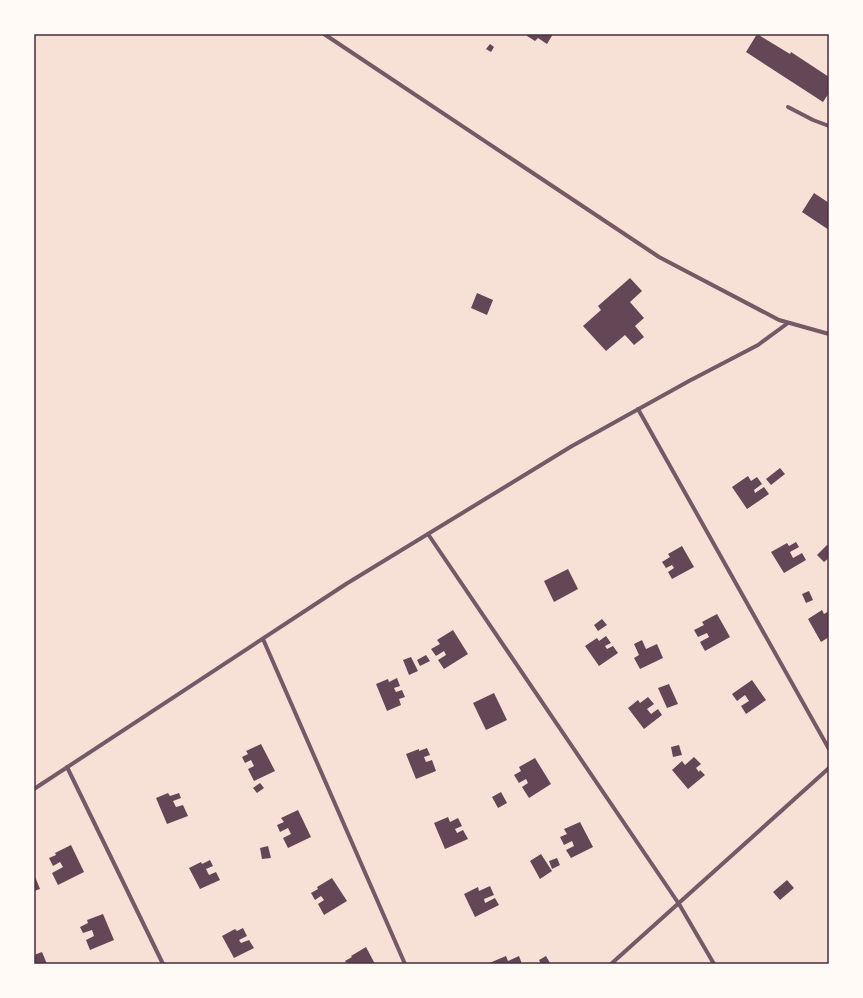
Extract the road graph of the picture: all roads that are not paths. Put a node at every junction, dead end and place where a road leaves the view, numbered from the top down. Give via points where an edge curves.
1 (324, 34) edge
2 (788, 107) dead end
3 (829, 126) edge
4 (788, 323) junction
5 (829, 334) edge
6 (638, 409) junction
7 (428, 534) junction
8 (263, 639) junction
9 (829, 748) edge
10 (67, 767) junction
11 (829, 768) edge
12 (34, 789) edge
13 (679, 904) junction
14 (163, 964) edge
15 (405, 964) edge
16 (611, 964) edge
17 (714, 964) edge

1 - 4 street via 659,257
2 - 3 street
4 - 5 street
4 - 6 street via 758,345
6 - 7 street
6 - 9 street
7 - 8 street
7 - 13 street
8 - 10 street
8 - 15 street
10 - 12 street
10 - 14 street
11 - 13 street
13 - 16 street
13 - 17 street

